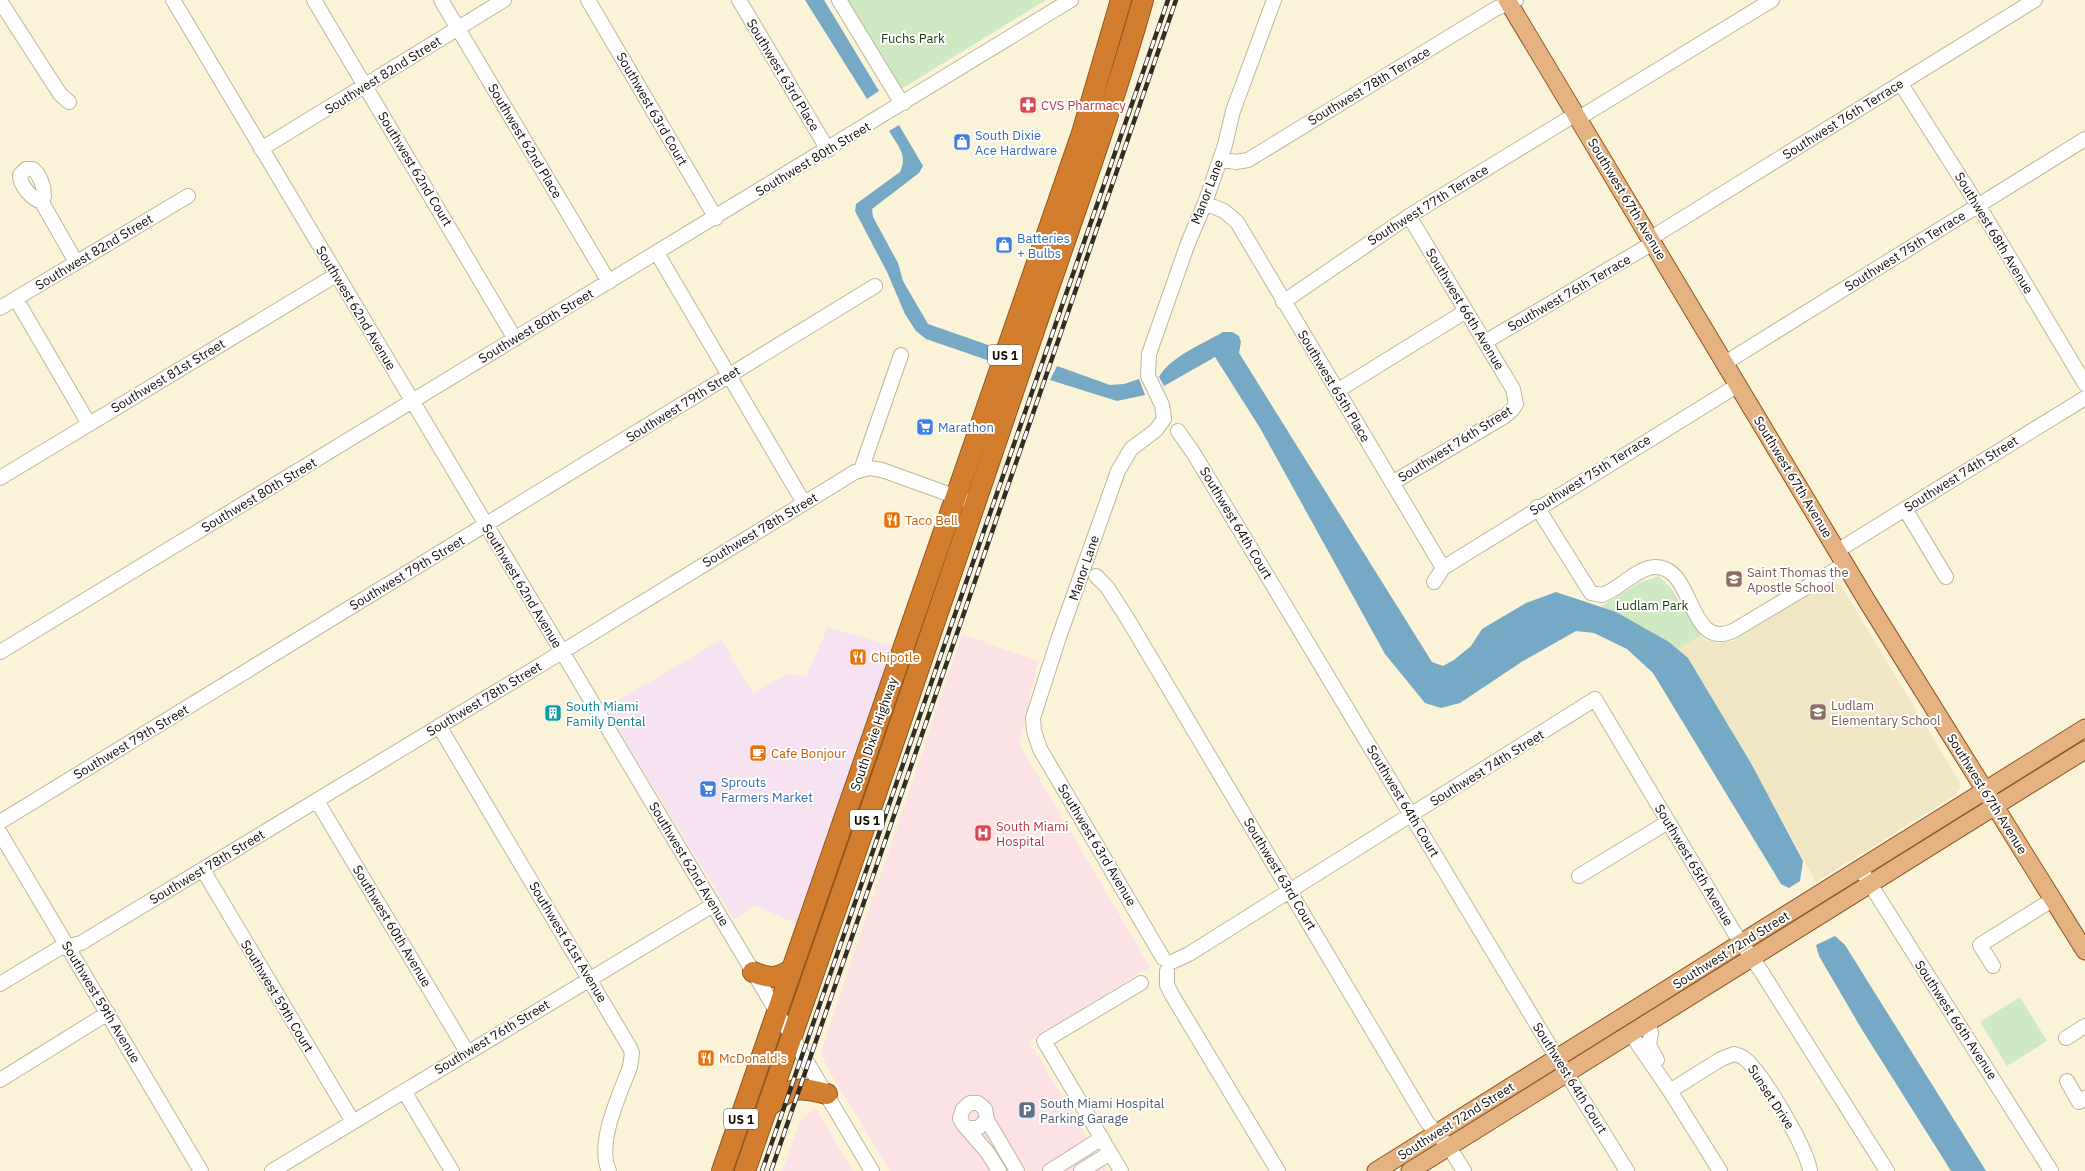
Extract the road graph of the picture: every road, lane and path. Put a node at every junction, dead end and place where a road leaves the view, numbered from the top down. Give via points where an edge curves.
1 (173, 0) edge
2 (314, 0) edge
3 (441, 0) edge
4 (504, 0) edge
5 (588, 0) edge
6 (739, 0) edge
7 (839, 0) edge
8 (1071, 0) edge
9 (1121, 0) edge
10 (1143, 0) edge
11 (1772, 0) edge
12 (2035, 0) edge
13 (0, 1) edge
14 (1511, 1) edge
15 (1271, 6) edge
16 (458, 28) junction
17 (1901, 84) junction
18 (365, 85) junction
19 (68, 102) dead end
20 (904, 103) junction
21 (1577, 116) junction
22 (2085, 139) edge
23 (261, 149) junction
24 (828, 150) junction
25 (1220, 159) junction
26 (188, 196) dead end
27 (42, 202) dead end
28 (1205, 203) junction
29 (1978, 206) junction
30 (1054, 213) junction
31 (1410, 216) junction
32 (716, 218) junction
33 (1652, 241) junction
34 (656, 253) junction
35 (76, 262) junction
36 (336, 275) junction
37 (609, 282) junction
38 (1050, 282) junction
39 (875, 286) dead end
40 (16, 298) junction
41 (1283, 302) junction
42 (0, 308) edge
43 (1466, 311) junction
44 (516, 339) junction
45 (1485, 342) junction
46 (901, 355) dead end
47 (1725, 363) junction
48 (729, 376) junction
49 (1738, 384) junction
50 (2085, 384) edge
51 (1337, 391) junction
52 (2085, 398) edge
53 (412, 402) junction
54 (1516, 404) joint
55 (89, 424) junction
56 (1178, 431) dead end
57 (861, 470) junction
58 (0, 478) edge
59 (1392, 483) junction
60 (955, 497) junction
61 (804, 503) junction
62 (976, 503) junction
63 (1537, 507) junction
64 (1905, 509) junction
65 (486, 525) junction
66 (1841, 557) junction
67 (1443, 568) junction
68 (1096, 576) dead end
69 (1946, 577) dead end
70 (1434, 582) dead end
71 (0, 652) edge
72 (562, 652) junction
73 (1594, 699) joint
74 (439, 726) junction
75 (2085, 728) edge
76 (1034, 731) joint
77 (2085, 750) edge
78 (1985, 791) junction
79 (317, 801) junction
80 (1995, 808) junction
81 (1412, 815) junction
82 (0, 822) edge
83 (1668, 822) junction
84 (0, 832) edge
85 (1860, 868) junction
86 (202, 870) junction
87 (1579, 876) dead end
88 (1870, 884) junction
89 (1291, 892) junction
90 (2052, 900) junction
91 (713, 905) junction
92 (1742, 943) junction
93 (68, 946) junction
94 (2085, 951) edge
95 (1752, 959) junction
96 (1168, 963) junction
97 (1993, 966) dead end
98 (792, 969) junction
99 (753, 972) junction
100 (590, 979) junction
101 (1141, 983) dead end
102 (0, 984) edge
103 (778, 1012) junction
104 (108, 1013) junction
105 (1648, 1023) junction
106 (2085, 1026) edge
107 (1631, 1034) junction
108 (792, 1035) junction
109 (2066, 1038) dead end
110 (467, 1052) junction
111 (1557, 1058) junction
112 (1566, 1074) junction
113 (1661, 1076) junction
114 (0, 1080) edge
115 (2066, 1081) dead end
116 (404, 1091) junction
117 (1670, 1091) junction
118 (827, 1094) junction
119 (2085, 1098) edge
120 (767, 1108) junction
121 (986, 1120) junction
122 (353, 1122) junction
123 (968, 1128) junction
124 (1437, 1133) junction
125 (1102, 1138) junction
126 (1449, 1147) junction
127 (1110, 1153) junction
128 (280, 1169) edge
129 (201, 1171) edge
130 (452, 1171) edge
131 (609, 1171) edge
132 (722, 1171) edge
133 (745, 1171) edge
134 (872, 1171) edge
135 (999, 1171) edge
136 (1017, 1171) edge
137 (1050, 1171) edge
138 (1081, 1171) edge
139 (1121, 1171) edge
140 (1278, 1171) edge
141 (1376, 1171) edge
142 (1410, 1171) edge
143 (1464, 1171) edge
144 (1627, 1171) edge
145 (1720, 1171) edge
146 (1810, 1171) edge
147 (1887, 1171) edge
148 (2051, 1171) edge

1 - 23 street, Southwest 62nd Avenue
2 - 18 street, Southwest 62nd Court
3 - 16 street, Southwest 62nd Place
4 - 16 street, Southwest 82nd Street
5 - 32 street, Southwest 63rd Court
6 - 24 street, Southwest 63rd Place
7 - 20 street via 895,93
8 - 20 street, Southwest 80th Street
9 - 30 highway, South Dixie Highway / US 1 via 1082,133
10 - 38 highway, South Dixie Highway / US 1 via 1102,138
11 - 21 street, Southwest 77th Terrace
12 - 17 street, Southwest 76th Terrace
13 - 19 street via 60,94
14 - 21 main road, Southwest 67th Avenue
14 - 25 street, Southwest 78th Terrace via 1248,160 1236,162
15 - 25 street, Manor Lane via 1233,111
16 - 18 street, Southwest 82nd Street
16 - 37 street, Southwest 62nd Place
17 - 29 street, Southwest 68th Avenue
17 - 33 street, Southwest 76th Terrace
18 - 23 street, Southwest 82nd Street
18 - 44 street, Southwest 62nd Court
20 - 24 street, Southwest 80th Street
21 - 31 street, Southwest 77th Terrace
21 - 33 main road, Southwest 67th Avenue
22 - 29 street, Southwest 75th Terrace
23 - 36 street, Southwest 62nd Avenue
24 - 32 street, Southwest 80th Street
25 - 28 street, Manor Lane
26 - 35 street, Southwest 82nd Street
27 - 35 street
28 - 41 street, Southwest 65th Place via 1224,210 1234,218
28 - 76 street, Manor Lane via 1191,234 1149,354 1148,374 1163,408 1163,422 1131,449 1118,471 1036,707
29 - 47 street, Southwest 75th Terrace
29 - 50 street, Southwest 68th Avenue
30 - 38 highway via 1061,228 1048,267
30 - 60 highway, South Dixie Highway / US 1
31 - 41 street, Southwest 77th Terrace
31 - 43 street, Southwest 66th Avenue
32 - 34 street, Southwest 80th Street
33 - 45 street, Southwest 76th Terrace
33 - 47 main road, Southwest 67th Avenue
34 - 37 street, Southwest 80th Street
34 - 48 street
35 - 40 street, Southwest 82nd Street
36 - 53 street, Southwest 62nd Avenue
36 - 55 street, Southwest 81st Street
37 - 44 street, Southwest 80th Street
38 - 62 highway, South Dixie Highway / US 1
39 - 48 street, Southwest 79th Street
40 - 42 street, Southwest 82nd Street
40 - 55 street
41 - 51 street, Southwest 65th Place
43 - 45 street, Southwest 66th Avenue
43 - 51 street
44 - 53 street, Southwest 80th Street
45 - 54 street, Southwest 66th Avenue via 1513,389
46 - 57 street
47 - 49 main road, Southwest 67th Avenue
48 - 61 street
48 - 65 street, Southwest 79th Street
49 - 63 street, Southwest 75th Terrace
49 - 66 main road, Southwest 67th Avenue
51 - 59 street, Southwest 65th Place
52 - 64 street, Southwest 74th Street
53 - 65 street, Southwest 62nd Avenue
53 - 71 street, Southwest 80th Street
54 - 59 street, Southwest 76th Street via 1505,416
55 - 58 street, Southwest 81st Street
56 - 81 street, Southwest 64th Court
57 - 60 street, Southwest 78th Street via 882,470
57 - 61 street, Southwest 78th Street
59 - 67 street, Southwest 65th Place
60 - 62 street, Southwest 78th Street
60 - 98 highway, South Dixie Highway / US 1
61 - 72 street, Southwest 78th Street
62 - 108 highway, South Dixie Highway / US 1
63 - 66 street, Southwest 74th Street via 1586,588 1593,595 1604,594 1646,569 1662,568 1676,578 1700,621 1713,634 1722,635 1733,631 1819,579
63 - 67 street, Southwest 75th Terrace
64 - 66 street, Southwest 74th Street
64 - 69 street
65 - 72 street, Southwest 62nd Avenue
65 - 82 street, Southwest 79th Street
66 - 78 main road, Southwest 67th Avenue
67 - 70 street
68 - 89 street, Southwest 63rd Court via 1107,587 1127,618
72 - 74 street, Southwest 78th Street
72 - 91 street, Southwest 62nd Avenue
73 - 81 street, Southwest 74th Street
73 - 83 street, Southwest 65th Avenue
74 - 79 street, Southwest 78th Street
74 - 100 street, Southwest 61st Avenue
75 - 78 main road, Southwest 72nd Street
76 - 96 street, Southwest 63rd Avenue via 1042,754
77 - 80 main road, Southwest 72nd Street
78 - 80 main road, Southwest 67th Avenue
78 - 85 main road, Southwest 72nd Street
79 - 86 street, Southwest 78th Street
79 - 110 street, Southwest 60th Avenue
80 - 88 main road, Southwest 72nd Street
80 - 90 main road, Southwest 67th Avenue
81 - 89 street, Southwest 74th Street
81 - 111 street, Southwest 64th Court
83 - 87 street
83 - 92 street, Southwest 65th Avenue
84 - 93 street, Southwest 59th Avenue
85 - 88 street, Southwest 66th Avenue
85 - 92 main road, Southwest 72nd Street
86 - 93 street, Southwest 78th Street via 81,943
86 - 122 street, Southwest 59th Court
88 - 95 main road, Southwest 72nd Street
88 - 148 street, Southwest 66th Avenue
89 - 96 street, Southwest 74th Street via 1189,954
89 - 124 street, Southwest 63rd Court via 1427,1122
90 - 94 main road, Southwest 67th Avenue
90 - 97 street via 1980,945
91 - 99 street, Southwest 62nd Avenue
91 - 100 street, Southwest 76th Street
92 - 95 street, Southwest 65th Avenue
92 - 111 main road, Southwest 72nd Street
93 - 102 street, Southwest 78th Street
93 - 104 street, Southwest 59th Avenue
95 - 105 main road, Southwest 72nd Street
95 - 147 street, Southwest 65th Avenue
96 - 140 street, Southwest 63rd Avenue via 1166,985
98 - 99 highway via 783,976 773,978
98 - 103 highway, South Dixie Highway / US 1
99 - 103 street, Southwest 62nd Avenue
100 - 110 street, Southwest 76th Street
100 - 131 street, Southwest 61st Avenue via 632,1053 606,1142 605,1160
101 - 125 street via 1044,1041
103 - 108 street, Southwest 62nd Avenue
103 - 132 highway, South Dixie Highway / US 1
104 - 114 street
104 - 129 street, Southwest 59th Avenue
105 - 107 main road, Southwest 72nd Street
105 - 113 street via 1649,1045 1663,1070
106 - 109 street
107 - 112 main road, Southwest 72nd Street
107 - 113 street via 1653,1069
108 - 118 street, Southwest 62nd Avenue
108 - 120 highway, South Dixie Highway / US 1
110 - 116 street, Southwest 76th Street
111 - 112 street, Southwest 64th Court
111 - 124 main road, Southwest 72nd Street
112 - 126 main road, Southwest 72nd Street
112 - 144 street, Southwest 64th Court
113 - 117 street
115 - 119 street via 2079,1102
116 - 122 street, Southwest 76th Street
116 - 130 street
117 - 145 street
117 - 146 street, Sunset Drive via 1728,1055 1734,1054 1745,1059 1762,1080 1802,1145
118 - 120 highway via 805,1088 789,1091
118 - 134 street, Southwest 62nd Avenue
120 - 133 highway, South Dixie Highway / US 1
121 - 123 street via 978,1128
121 - 123 street via 982,1106 975,1103 967,1104 961,1111 960,1118
121 - 136 street
122 - 128 street, Southwest 76th Street
123 - 135 street
124 - 126 street, Southwest 63rd Court
124 - 141 main road, Southwest 72nd Street
125 - 127 street
125 - 137 street
126 - 142 main road, Southwest 72nd Street
126 - 143 street, Southwest 63rd Court
127 - 138 street
127 - 139 street

